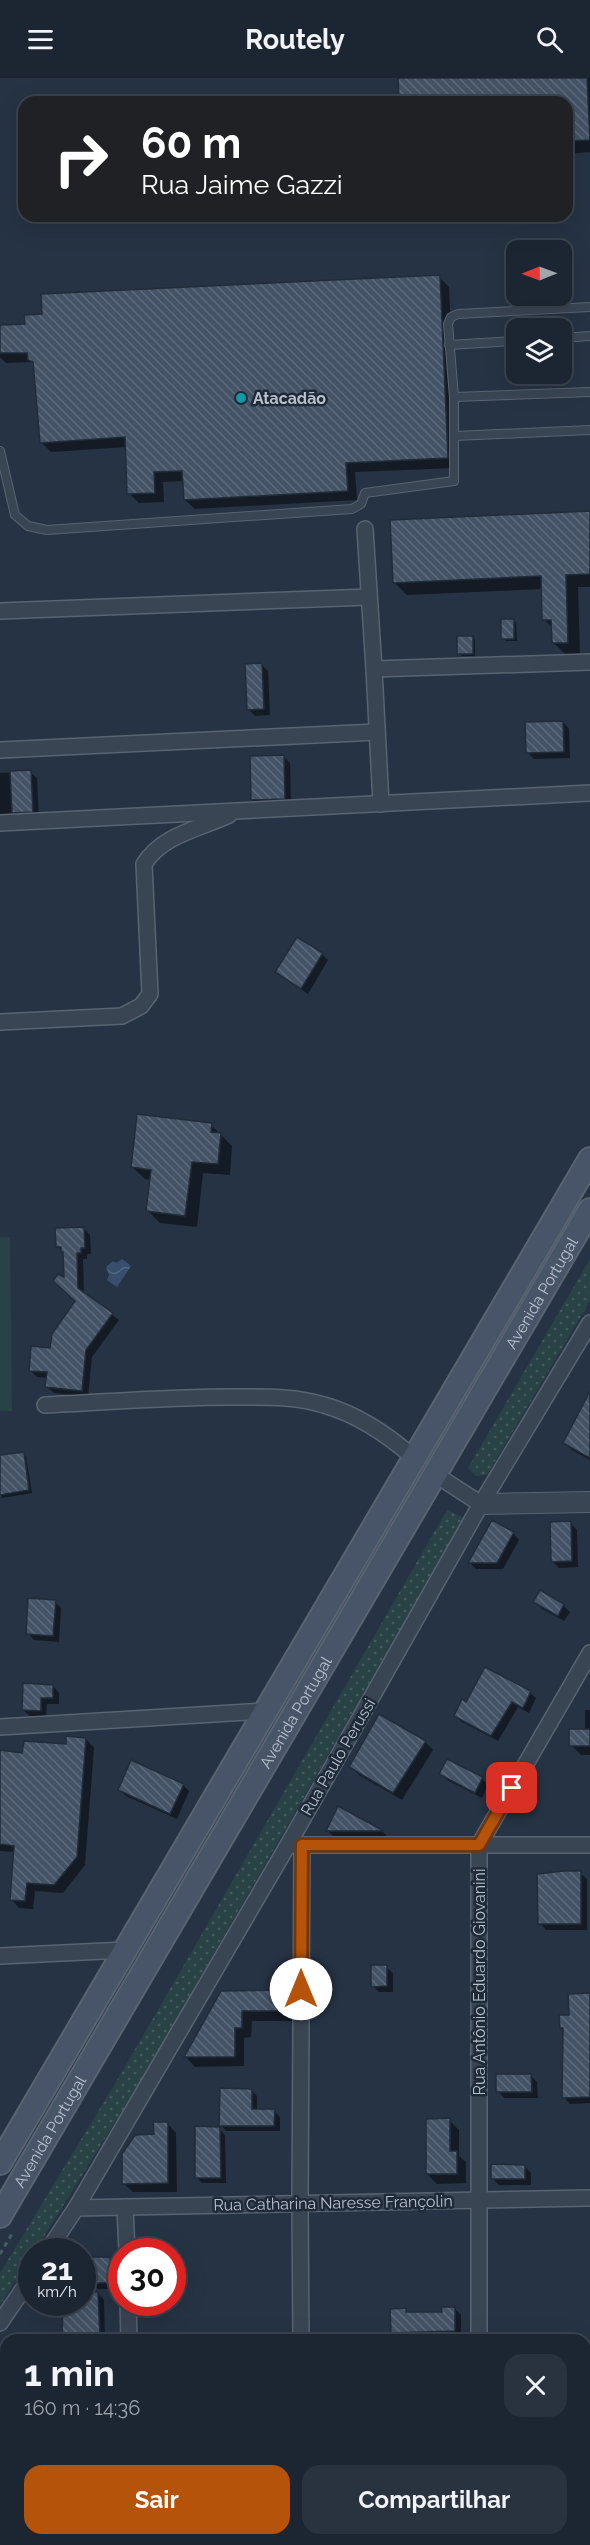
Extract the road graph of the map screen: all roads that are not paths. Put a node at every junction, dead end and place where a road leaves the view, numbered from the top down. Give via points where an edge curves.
1 (590, 307) edge
2 (590, 336) edge
3 (572, 337) edge
4 (506, 342) edge
5 (449, 345) junction
6 (590, 392) edge
7 (454, 397) junction
8 (590, 430) edge
9 (455, 436) junction
10 (0, 451) edge
11 (364, 529) dead end
12 (369, 597) junction
13 (0, 611) edge
14 (590, 662) edge
15 (374, 669) junction
16 (377, 732) junction
17 (0, 750) edge
18 (590, 793) edge
19 (381, 804) junction
20 (237, 811) junction
21 (0, 823) edge
22 (0, 1022) edge
23 (590, 1159) edge
24 (561, 1209) junction
25 (586, 1216) edge
26 (590, 1323) edge
27 (45, 1405) dead end
28 (414, 1458) junction
29 (435, 1475) junction
30 (590, 1502) edge
31 (481, 1504) junction
32 (590, 1653) edge
33 (266, 1711) junction
34 (0, 1727) edge
35 (295, 1845) junction
36 (479, 1845) junction
37 (590, 1845) edge
38 (125, 1950) junction
39 (0, 1956) edge
40 (0, 2163) edge
41 (590, 2198) edge
42 (479, 2200) junction
43 (300, 2204) junction
44 (125, 2207) junction
45 (76, 2208) junction
46 (0, 2216) edge
47 (56, 2238) edge
48 (126, 2238) edge
49 (18, 2297) edge
50 (128, 2316) edge
51 (0, 2323) edge
52 (129, 2334) edge
53 (302, 2334) edge
54 (479, 2334) edge

1 - 5 lane via 458,314 448,324
2 - 3 lane
4 - 5 lane
5 - 7 lane
6 - 7 lane
7 - 9 lane
8 - 9 lane
9 - 10 lane via 454,481 365,493 361,504 352,509 46,530 28,526 15,514
11 - 12 street
12 - 13 street
12 - 15 street
14 - 15 street
15 - 16 street
16 - 17 street
16 - 19 street
18 - 19 street
19 - 20 street
20 - 21 street
20 - 22 street via 169,839 153,850 144,864 150,994 141,1006 122,1016
23 - 24 main road
24 - 25 main road
24 - 28 main road
25 - 29 main road, Avenida Portugal
26 - 31 street, Rua Paulo Perussi
27 - 28 street via 202,1397 270,1397 323,1404 361,1419
28 - 33 main road
29 - 31 street
29 - 46 main road, Avenida Portugal
30 - 31 street
31 - 35 street, Rua Paulo Perussi
32 - 36 street, Rua Antônio Eduardo Giovanini
33 - 34 street
33 - 38 main road
35 - 36 street
35 - 43 street
35 - 45 street, Rua Paulo Perussi
36 - 37 street
36 - 42 street, Rua Antônio Eduardo Giovanini
38 - 39 street
38 - 40 main road
41 - 42 street, Rua Catharina Naresse Françolin
42 - 43 street, Rua Catharina Naresse Françolin
42 - 54 street, Rua Antônio Eduardo Giovanini
43 - 44 street, Rua Catharina Naresse Françolin
43 - 53 street
44 - 45 street, Rua Catharina Naresse Françolin
44 - 48 street
45 - 47 street, Rua Paulo Perussi
49 - 51 street
50 - 52 street

